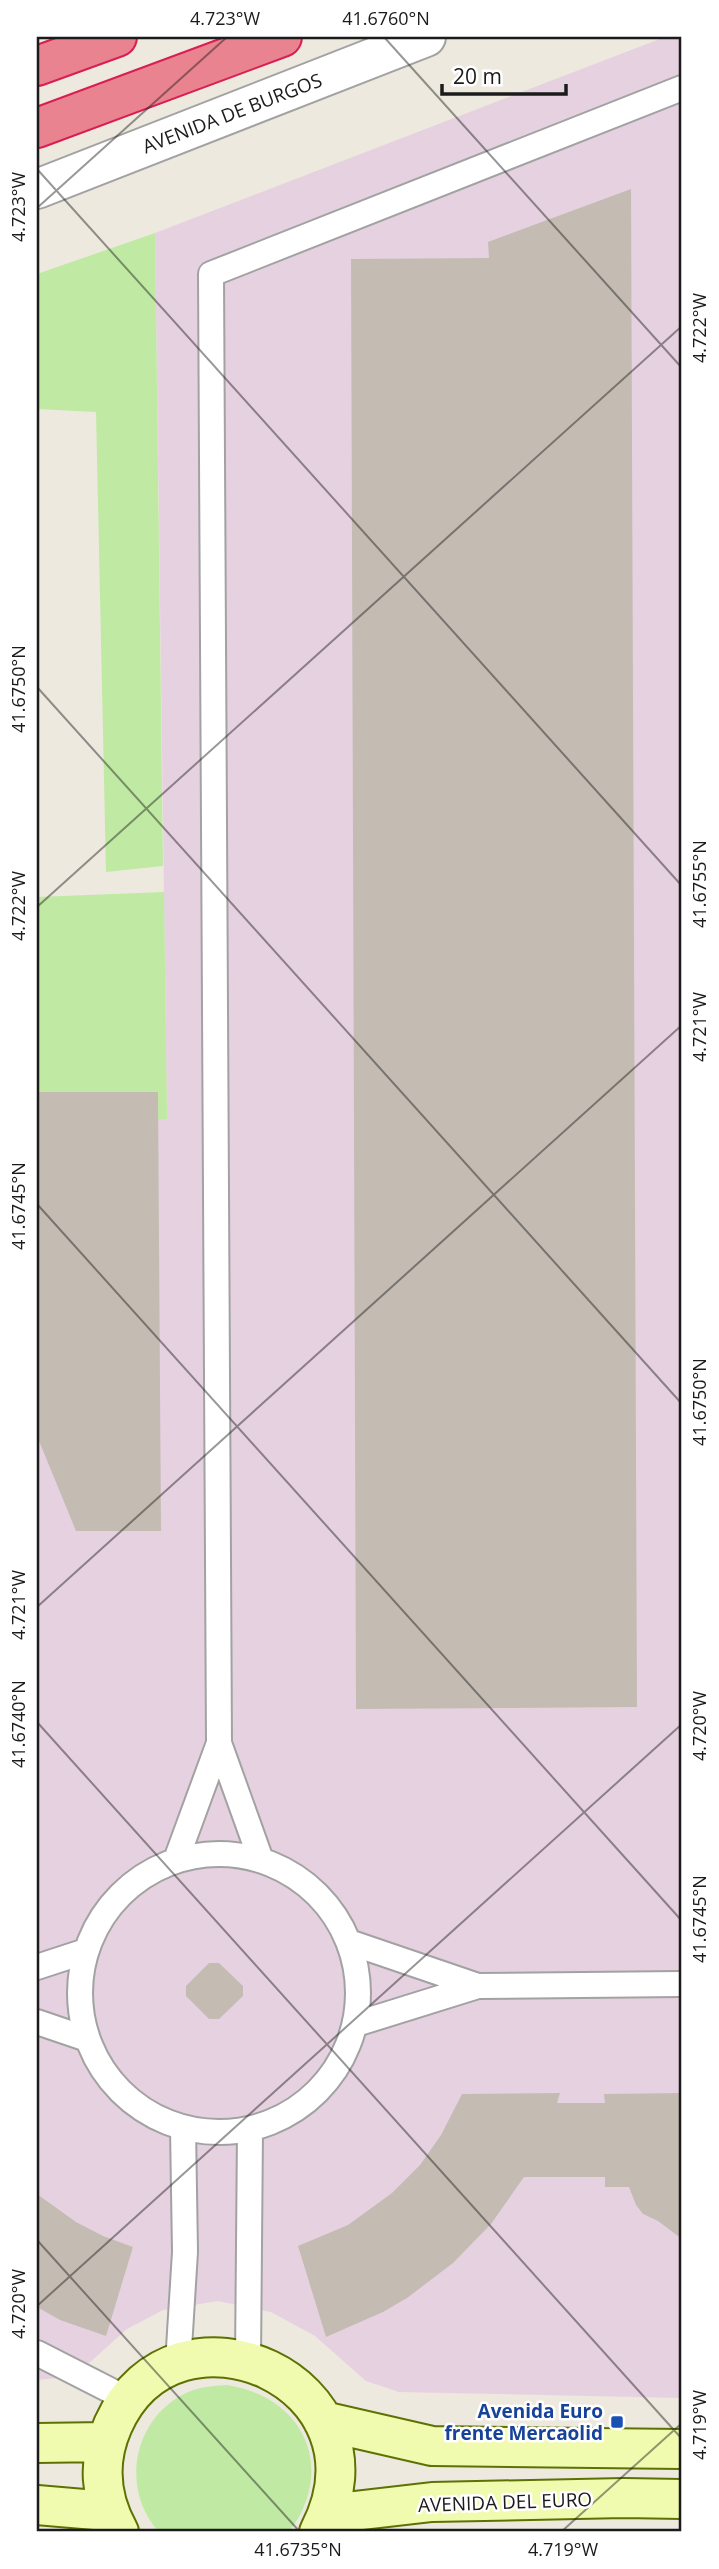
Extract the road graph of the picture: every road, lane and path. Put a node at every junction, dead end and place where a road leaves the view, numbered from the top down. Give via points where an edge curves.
1 (117, 37) edge
2 (282, 37) edge
3 (426, 37) edge
4 (37, 66) edge
5 (682, 88) edge
6 (37, 128) edge
7 (37, 189) edge
8 (219, 1743) junction
9 (176, 1860) junction
10 (261, 1860) junction
11 (349, 1942) junction
12 (86, 1951) junction
13 (37, 1967) edge
14 (682, 1984) edge
15 (478, 1986) junction
16 (37, 2022) edge
17 (356, 2024) junction
18 (87, 2039) junction
19 (183, 2128) junction
20 (250, 2130) junction
21 (37, 2353) edge
22 (248, 2360) junction
23 (178, 2364) junction
24 (129, 2400) junction
25 (323, 2421) junction
26 (105, 2442) junction
27 (37, 2443) edge
28 (682, 2448) edge
29 (682, 2499) edge
30 (37, 2505) edge
31 (113, 2522) edge
32 (324, 2523) edge

1 - 4 highway
2 - 6 highway
3 - 7 street, AVENIDA DE BURGOS
5 - 8 lane via 211,274
8 - 9 lane
8 - 10 lane
9 - 10 lane via 218,1853
9 - 12 lane via 146,1874 120,1894 100,1920
10 - 11 lane via 298,1878 328,1906
11 - 15 lane
11 - 17 lane via 359,1983
12 - 13 lane
12 - 18 lane via 79,1995
14 - 15 lane
15 - 17 lane
16 - 18 lane
17 - 20 lane via 339,2065 311,2099 282,2119
18 - 19 lane via 109,2079 125,2094 142,2109
19 - 20 lane via 216,2133
19 - 23 lane via 185,2252
20 - 22 lane
21 - 24 lane
22 - 23 street via 213,2357
22 - 25 street via 293,2384
23 - 24 street via 159,2372
24 - 26 street
25 - 28 street via 432,2446
25 - 32 street via 335,2470
26 - 27 street
26 - 31 street via 102,2477
29 - 32 street, AVENIDA DEL EURO via 432,2502
30 - 31 street

